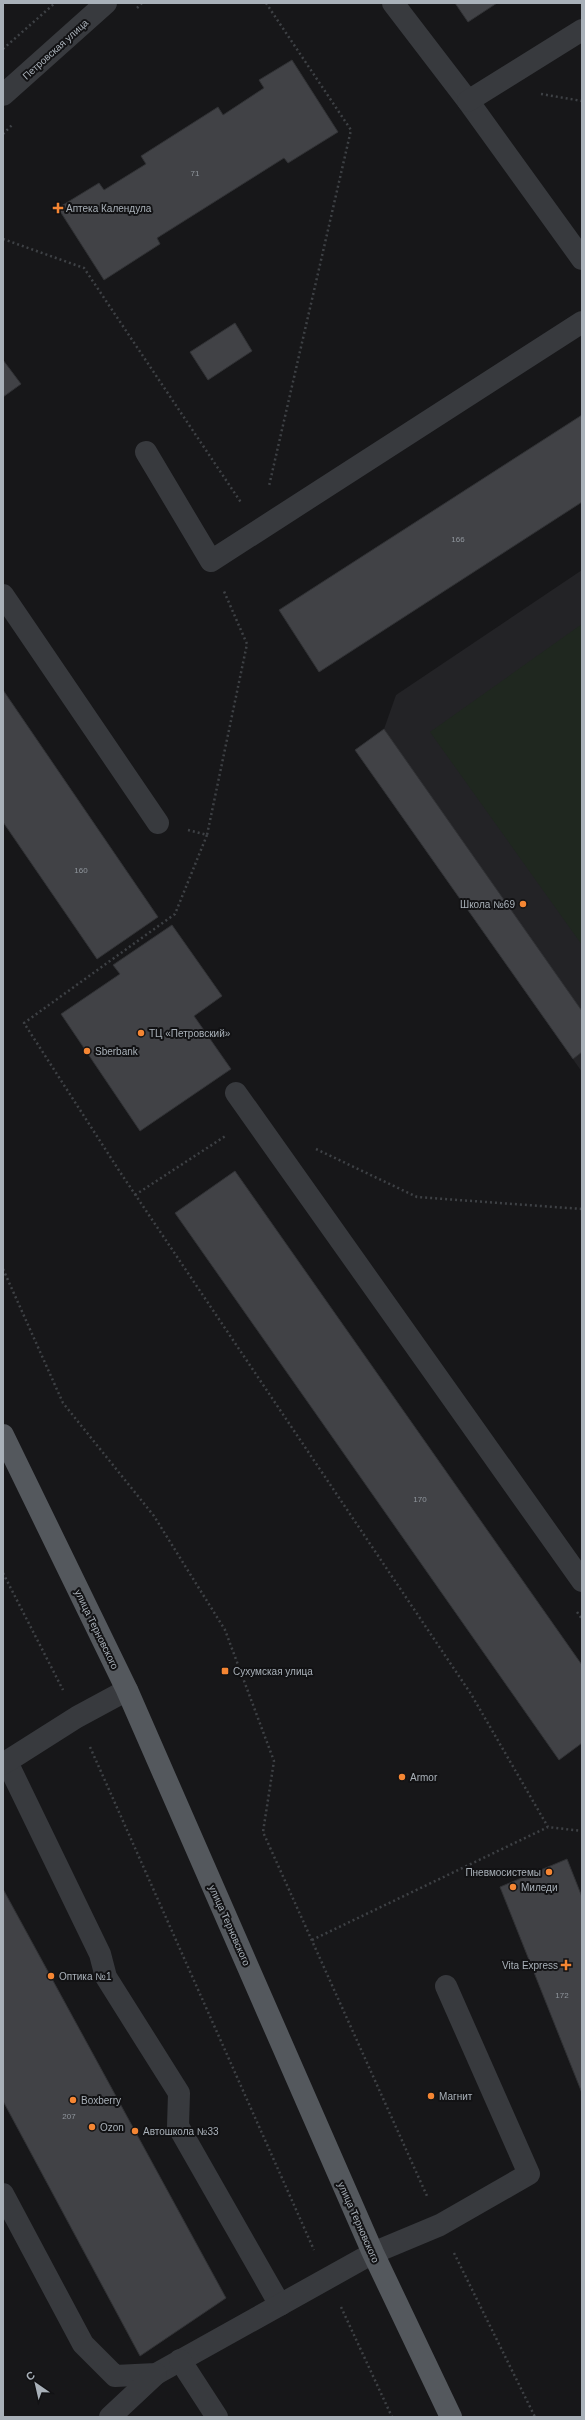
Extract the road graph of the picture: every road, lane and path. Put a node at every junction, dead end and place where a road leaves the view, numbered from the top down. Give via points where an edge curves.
1 (55, 3) edge
2 (106, 3) edge
3 (266, 3) edge
4 (393, 3) edge
5 (582, 30) edge
6 (3, 49) edge
7 (3, 95) edge
8 (468, 101) junction
9 (3, 239) edge
10 (582, 260) edge
11 (582, 322) edge
12 (146, 452) dead end
13 (268, 490) dead end
14 (259, 529) junction
15 (211, 561) junction
16 (3, 595) edge
17 (158, 823) joint
18 (207, 835) junction
19 (236, 1093) dead end
20 (312, 1147) dead end
21 (582, 1209) edge
22 (3, 1269) edge
23 (3, 1435) edge
24 (3, 1573) edge
25 (582, 1582) edge
26 (127, 1690) junction
27 (77, 1717) junction
28 (5, 1763) edge
29 (548, 1828) junction
30 (582, 1831) edge
31 (312, 1940) junction
32 (446, 1986) dead end
33 (3, 2194) edge
34 (440, 2225) junction
35 (373, 2254) junction
36 (327, 2278) junction
37 (280, 2305) junction
38 (180, 2360) junction
39 (156, 2374) junction
40 (110, 2417) edge
41 (217, 2417) edge
42 (392, 2417) edge
43 (451, 2417) edge
44 (536, 2417) edge

1 - 6 path
2 - 7 street, Петровская улица
3 - 13 path via 351,130
4 - 8 street
5 - 8 street
8 - 10 street
9 - 14 path via 84,268
11 - 14 street
12 - 15 street
14 - 15 street
15 - 18 path via 247,644
16 - 17 street
17 - 18 path
18 - 29 path via 175,914 24,1023 120,1172 471,1694
19 - 25 street
20 - 21 path via 417,1197
22 - 31 path via 63,1403 154,1516 225,1630 274,1761 264,1832
23 - 26 main road, улица Терновского
24 - 27 path
26 - 27 street
26 - 35 main road, улица Терновского
27 - 28 street
27 - 36 path
28 - 37 street via 100,1954 106,1977 179,2093 178,2126
29 - 30 path
29 - 31 path
31 - 34 path
32 - 34 street via 529,2174
33 - 39 street via 83,2344 115,2376
34 - 35 street
34 - 44 path
35 - 36 street
35 - 43 main road, улица Терновского
36 - 37 street
36 - 42 path
37 - 38 street
38 - 39 street
38 - 41 street
39 - 40 street

